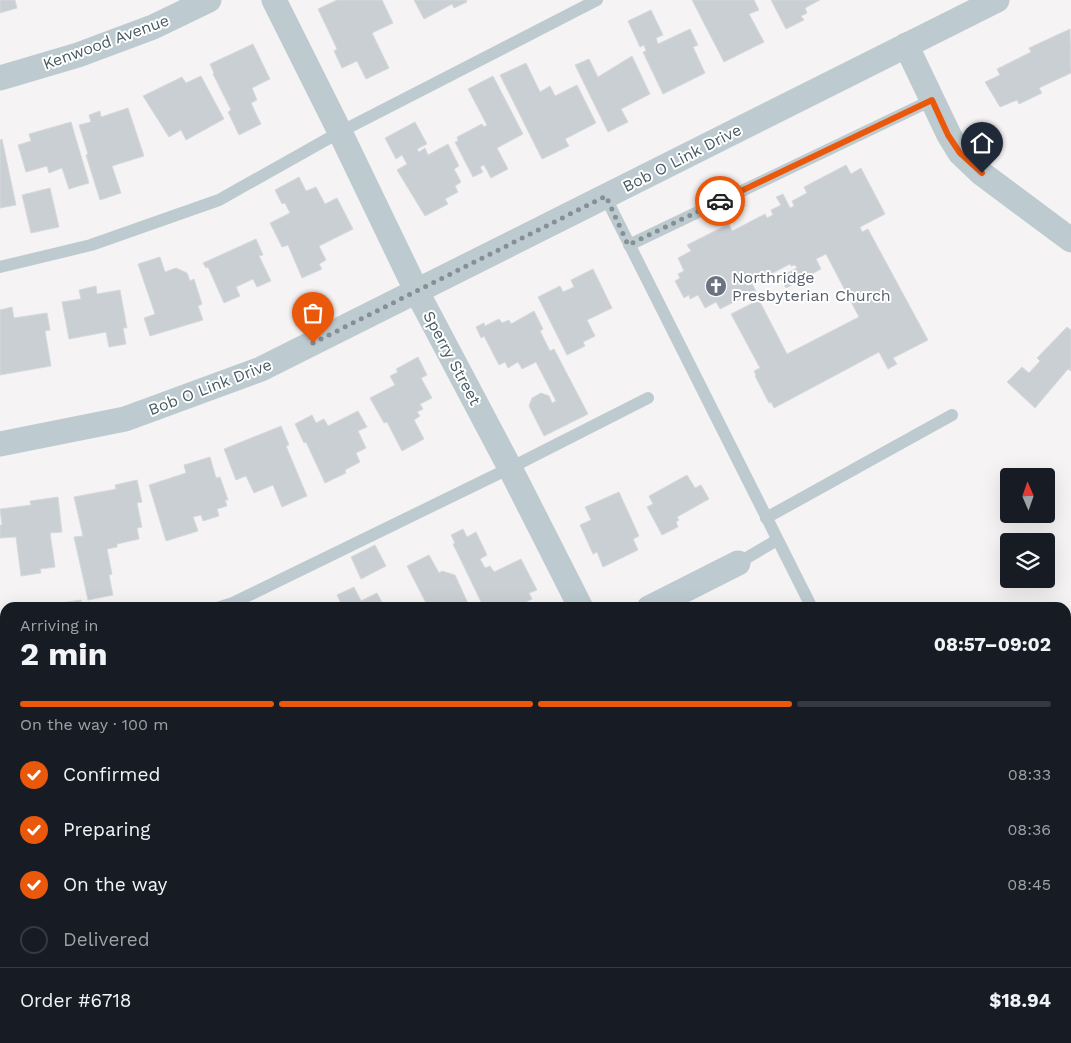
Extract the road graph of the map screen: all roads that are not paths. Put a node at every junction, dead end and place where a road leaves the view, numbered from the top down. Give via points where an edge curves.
1 (209, 0) edge
2 (274, 0) edge
3 (597, 0) edge
4 (997, 0) edge
5 (906, 46) junction
6 (0, 78) edge
7 (932, 100) junction
8 (340, 132) junction
9 (606, 196) junction
10 (1071, 240) edge
11 (628, 245) junction
12 (0, 267) edge
13 (416, 292) junction
14 (648, 398) dead end
15 (952, 415) dead end
16 (0, 444) edge
17 (510, 468) junction
18 (766, 518) junction
19 (777, 540) junction
20 (738, 563) joint
21 (235, 602) edge
22 (577, 602) edge
23 (661, 602) edge
24 (809, 602) edge

1 - 6 street, Kenwood Avenue via 153,27 78,55
2 - 8 street, Sperry Street
3 - 8 lane
4 - 5 street, Bob O Link Drive
5 - 7 street
5 - 9 street, Bob O Link Drive
7 - 10 street via 960,153
7 - 11 lane
8 - 12 lane via 218,200 91,245
8 - 13 street, Sperry Street
9 - 11 lane
9 - 13 street, Bob O Link Drive
11 - 18 lane
13 - 16 street, Bob O Link Drive via 243,376 125,419
13 - 17 street, Sperry Street
14 - 17 lane
15 - 18 lane
17 - 21 lane
17 - 22 street, Sperry Street
18 - 19 lane
19 - 20 lane
19 - 24 lane
20 - 23 street

